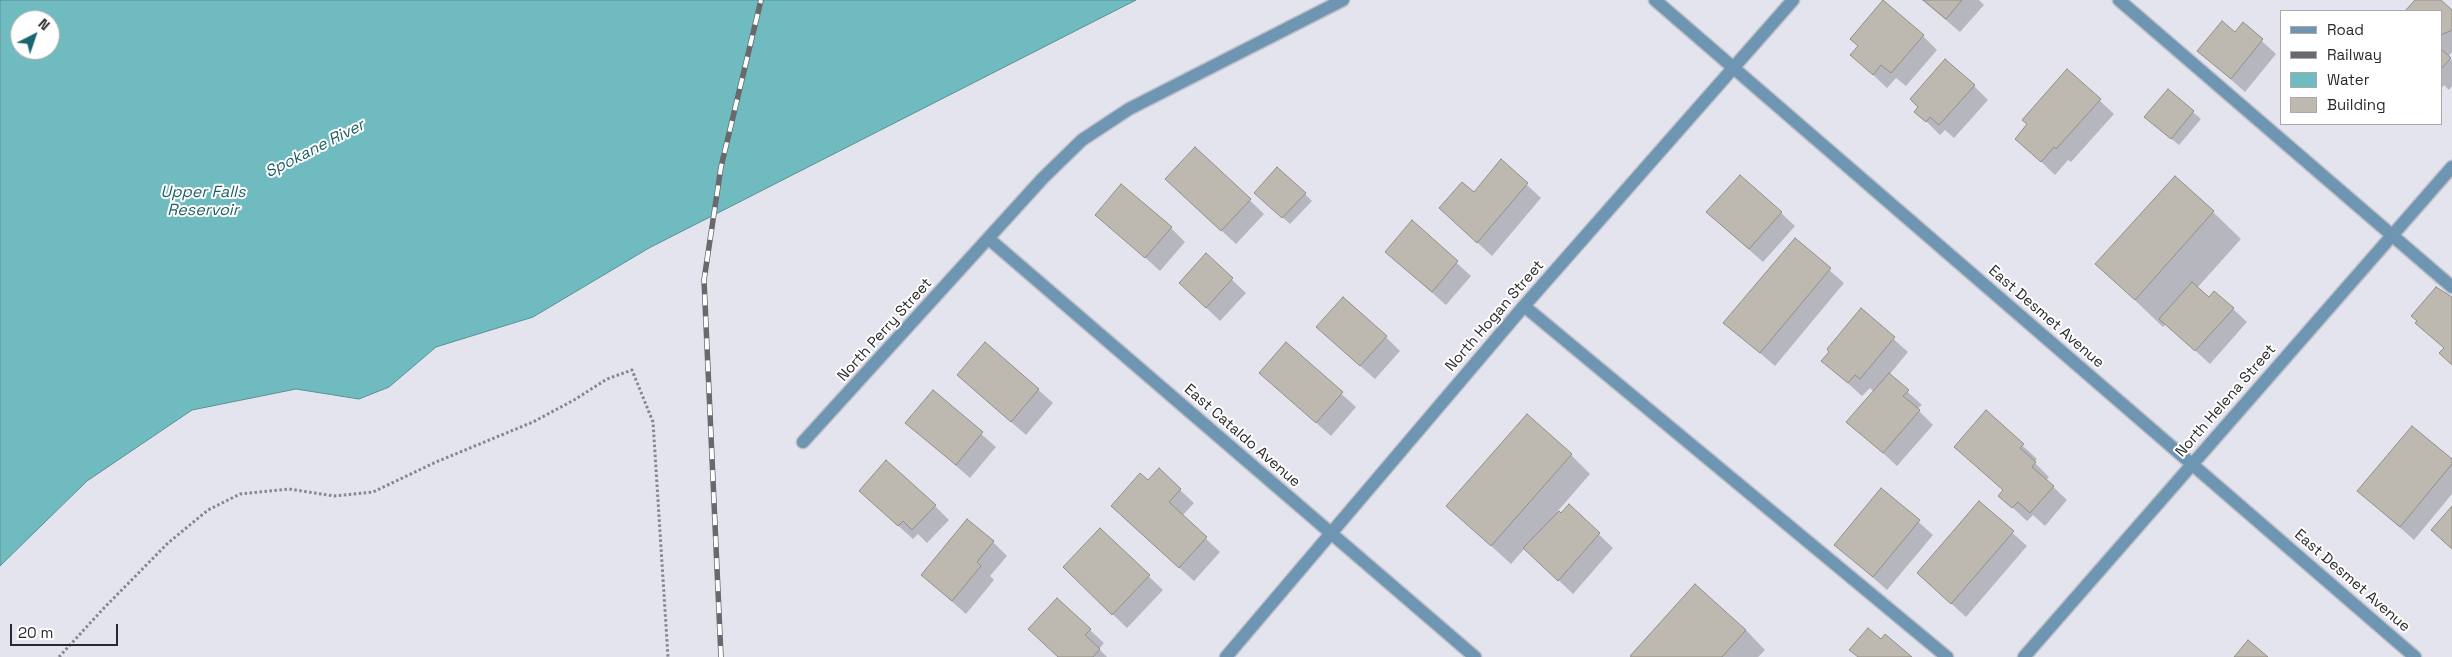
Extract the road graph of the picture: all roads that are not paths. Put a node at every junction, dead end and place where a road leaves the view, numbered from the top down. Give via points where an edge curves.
1 (1343, 0) edge
2 (1655, 0) edge
3 (1794, 0) edge
4 (2119, 0) edge
5 (1734, 69) junction
6 (2452, 166) edge
7 (2392, 235) junction
8 (989, 239) junction
9 (2452, 287) edge
10 (1524, 306) junction
11 (803, 442) dead end
12 (2192, 464) junction
13 (1330, 533) junction
14 (1226, 657) edge
15 (1475, 657) edge
16 (1947, 657) edge
17 (2024, 657) edge
18 (2415, 657) edge

1 - 8 street, North Perry Street via 1103,125 1061,159
2 - 5 street, East Desmet Avenue
3 - 5 street, North Hogan Street
4 - 7 street
5 - 10 street, North Hogan Street
5 - 12 street, East Desmet Avenue
6 - 7 street, North Helena Street
7 - 9 street
7 - 12 street, North Helena Street
8 - 11 street, North Perry Street
8 - 13 street, East Cataldo Avenue
10 - 13 street, North Hogan Street
10 - 16 street
12 - 17 street, North Helena Street
12 - 18 street, East Desmet Avenue
13 - 14 street, North Hogan Street
13 - 15 street, East Cataldo Avenue

